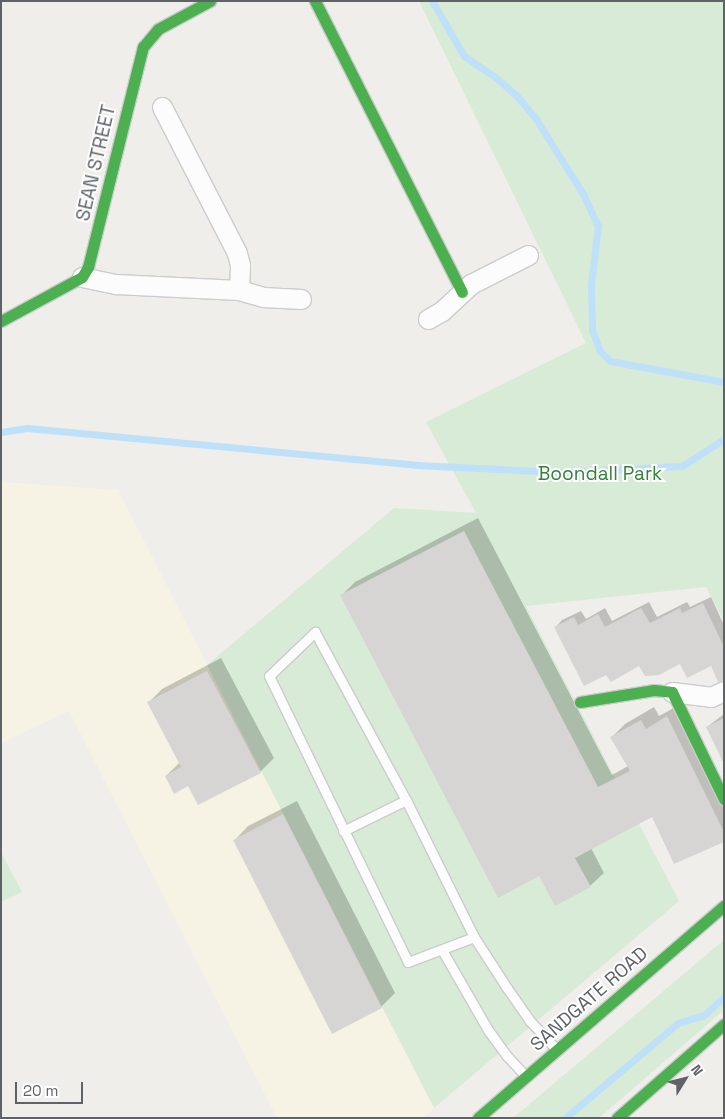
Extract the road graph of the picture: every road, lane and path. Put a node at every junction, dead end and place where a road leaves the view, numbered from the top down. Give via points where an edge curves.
1 (210, 1) edge
2 (315, 1) edge
3 (162, 107) dead end
4 (528, 255) dead end
5 (82, 277) junction
6 (239, 290) junction
7 (462, 292) junction
8 (301, 299) dead end
9 (428, 319) dead end
10 (1, 321) edge
11 (672, 692) junction
12 (724, 692) edge
13 (580, 702) dead end
14 (724, 799) edge
15 (406, 800) junction
16 (343, 830) junction
17 (724, 906) edge
18 (474, 936) junction
19 (442, 950) junction
20 (724, 1024) edge
21 (556, 1050) junction
22 (526, 1076) junction
23 (478, 1118) edge
24 (617, 1118) edge

1 - 5 main road, SEAN STREET via 158,30 143,47 93,255
2 - 7 main road
3 - 6 street via 237,253
4 - 7 street via 481,278
5 - 6 street via 116,284
5 - 10 main road
6 - 8 street via 263,297
7 - 9 street
11 - 12 street via 712,697
11 - 13 main road via 654,690
11 - 14 main road
15 - 16 lane
15 - 16 lane via 316,632 269,676
15 - 18 lane
16 - 19 lane via 408,962
17 - 21 main road, SANDGATE ROAD
18 - 19 lane
18 - 21 lane via 516,1001
19 - 22 lane via 488,1030
20 - 24 main road
21 - 22 main road, SANDGATE ROAD
22 - 23 main road, SANDGATE ROAD

